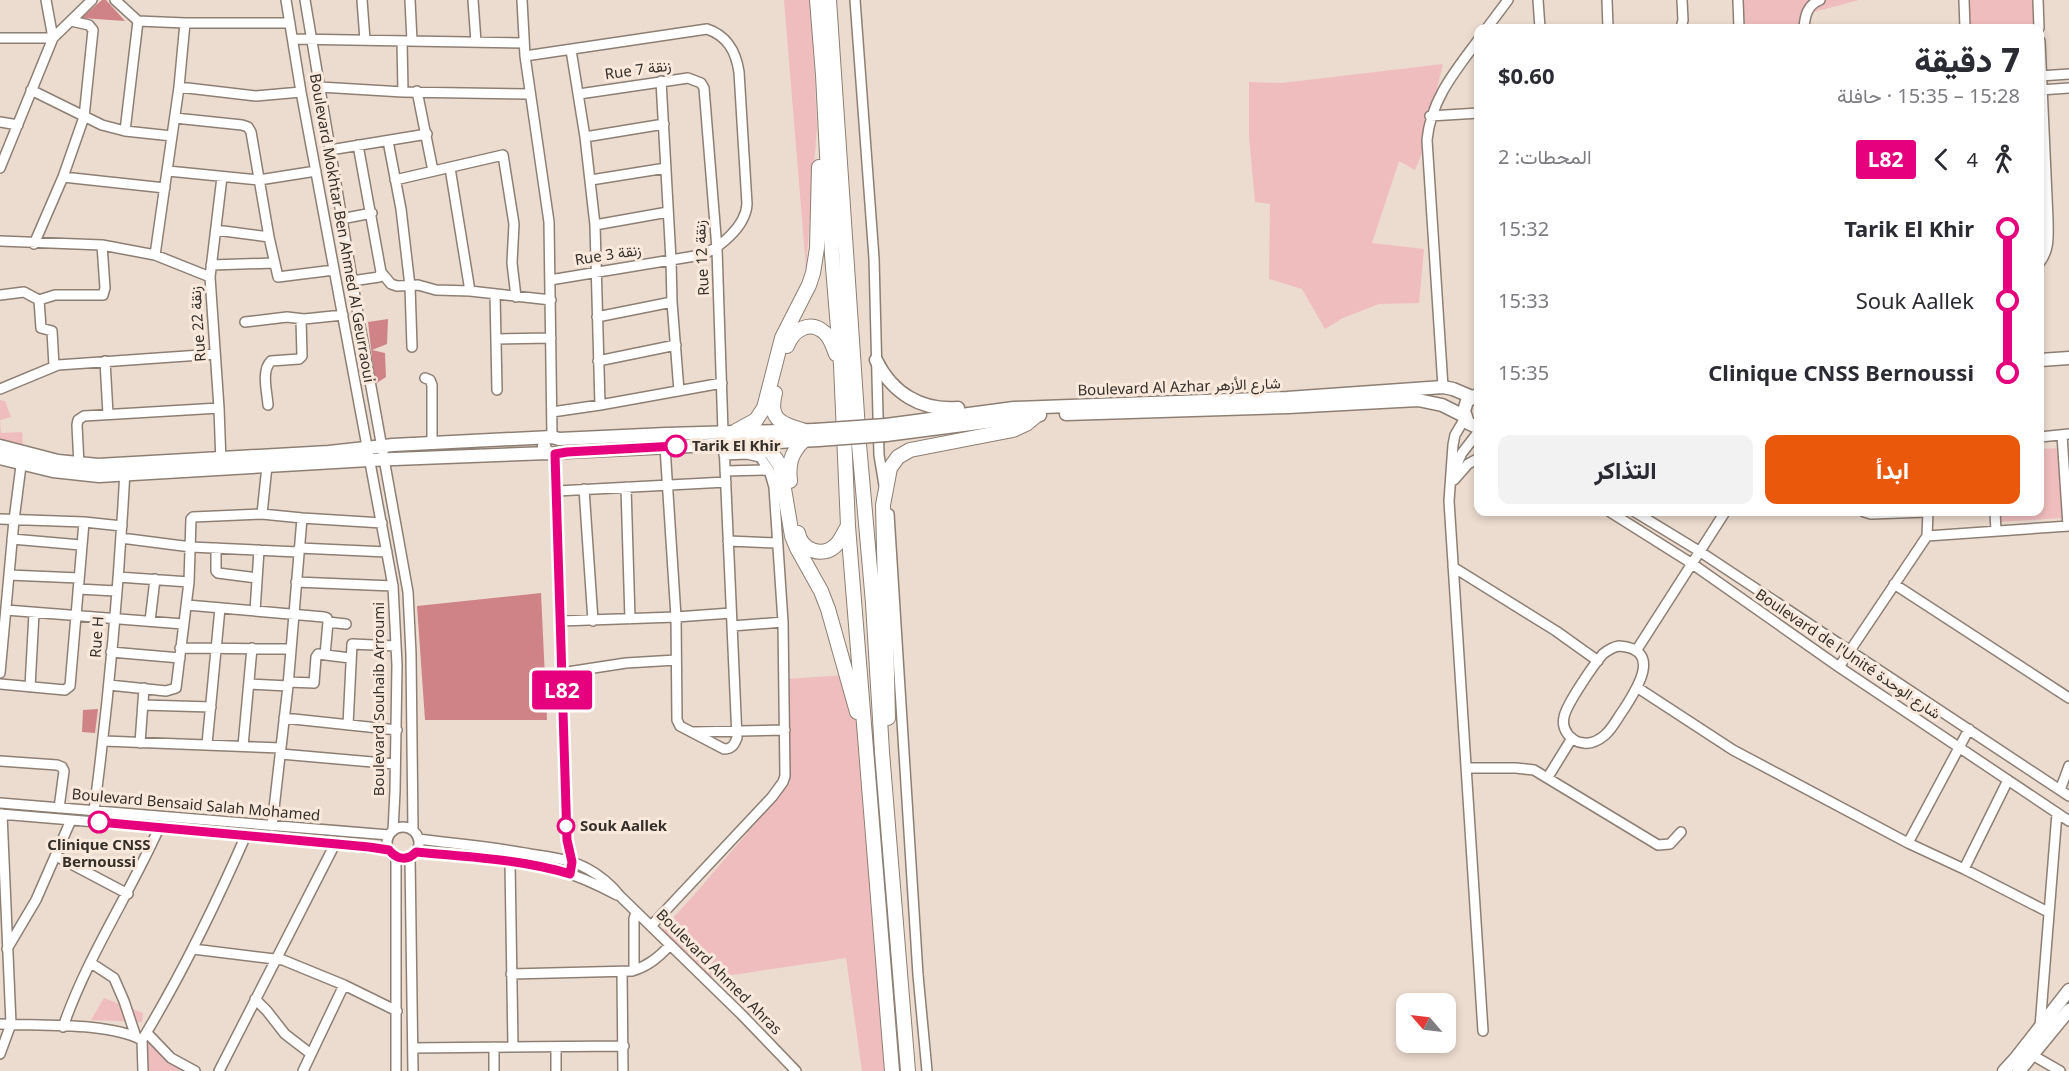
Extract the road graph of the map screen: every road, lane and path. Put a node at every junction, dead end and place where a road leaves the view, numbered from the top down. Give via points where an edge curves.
1 (46, 0) edge
2 (92, 0) edge
3 (115, 0) edge
4 (286, 0) edge
5 (305, 0) edge
6 (363, 0) edge
7 (410, 0) edge
8 (473, 0) edge
9 (522, 0) edge
10 (816, 0) edge
11 (829, 0) edge
12 (855, 0) edge
13 (1508, 0) edge
14 (1538, 0) edge
15 (1607, 0) edge
16 (1682, 0) edge
17 (1738, 0) edge
18 (1820, 0) edge
19 (1964, 0) edge
20 (2038, 0) edge
21 (71, 21) junction
22 (138, 21) junction
23 (290, 22) junction
24 (185, 23) junction
25 (1490, 24) edge
26 (1540, 24) edge
27 (1608, 24) edge
28 (1681, 24) edge
29 (1739, 24) edge
30 (1805, 24) edge
31 (1965, 24) edge
32 (2039, 24) edge
33 (0, 38) edge
34 (53, 38) junction
35 (293, 39) junction
36 (312, 39) junction
37 (365, 40) junction
38 (407, 41) junction
39 (476, 42) junction
40 (524, 43) junction
41 (1474, 47) edge
42 (571, 50) junction
43 (525, 56) junction
44 (2069, 74) edge
45 (823, 75) junction
46 (2044, 76) edge
47 (662, 81) junction
48 (701, 83) joint
49 (179, 87) junction
50 (320, 87) junction
51 (2069, 88) edge
52 (2044, 89) edge
53 (31, 90) junction
54 (301, 92) junction
55 (403, 92) junction
56 (417, 92) junction
57 (530, 94) junction
58 (579, 94) junction
59 (1474, 113) edge
60 (1430, 116) junction
61 (84, 117) junction
62 (175, 118) junction
63 (0, 122) edge
64 (664, 124) junction
65 (18, 125) junction
66 (125, 131) junction
67 (427, 134) junction
68 (2044, 135) edge
69 (172, 136) junction
70 (585, 137) junction
71 (388, 141) junction
72 (358, 145) junction
73 (330, 150) junction
74 (0, 168) edge
75 (450, 168) junction
76 (666, 168) junction
77 (168, 171) junction
78 (316, 171) junction
79 (433, 171) junction
80 (63, 177) junction
81 (222, 177) junction
82 (259, 180) junction
83 (395, 180) junction
84 (591, 180) junction
85 (165, 188) junction
86 (668, 212) junction
87 (372, 213) junction
88 (341, 219) junction
89 (595, 225) junction
90 (216, 230) junction
91 (269, 237) junction
92 (0, 241) edge
93 (34, 243) junction
94 (102, 245) junction
95 (717, 249) junction
96 (155, 255) junction
97 (2044, 256) edge
98 (671, 260) junction
99 (274, 263) junction
100 (211, 265) junction
101 (334, 270) junction
102 (597, 271) junction
103 (381, 272) junction
104 (210, 277) junction
105 (550, 279) junction
106 (352, 281) junction
107 (410, 286) junction
108 (470, 291) junction
109 (495, 294) junction
110 (0, 295) edge
111 (516, 297) junction
112 (39, 300) junction
113 (551, 300) junction
114 (672, 302) junction
115 (342, 315) junction
116 (597, 317) junction
117 (301, 319) junction
118 (245, 322) dead end
119 (551, 338) junction
120 (496, 339) junction
121 (676, 345) junction
122 (412, 347) dead end
123 (216, 354) junction
124 (2068, 357) edge
125 (876, 360) junction
126 (2044, 360) edge
127 (105, 361) junction
128 (598, 361) junction
129 (841, 365) junction
130 (54, 366) junction
131 (425, 378) dead end
132 (722, 383) junction
133 (1443, 387) junction
134 (0, 389) edge
135 (497, 390) dead end
136 (679, 391) junction
137 (1474, 395) edge
138 (1474, 396) edge
139 (268, 405) dead end
140 (600, 405) junction
141 (1060, 406) junction
142 (219, 408) junction
143 (552, 412) junction
144 (108, 414) junction
145 (1037, 415) junction
146 (1465, 417) junction
147 (1474, 427) edge
148 (886, 430) junction
149 (2065, 434) edge
150 (810, 435) junction
151 (2044, 436) edge
152 (755, 437) junction
153 (1474, 437) edge
154 (727, 440) junction
155 (432, 443) junction
156 (0, 446) edge
157 (382, 446) junction
158 (553, 446) junction
159 (665, 447) junction
160 (368, 454) junction
161 (0, 458) edge
162 (22, 458) junction
163 (384, 460) junction
164 (1474, 461) edge
165 (221, 463) junction
166 (79, 465) junction
167 (267, 466) junction
168 (125, 470) junction
169 (769, 470) junction
170 (725, 471) junction
171 (726, 482) junction
172 (667, 484) junction
173 (1449, 484) junction
174 (626, 487) junction
175 (584, 489) junction
176 (885, 490) junction
177 (557, 491) junction
178 (262, 514) junction
179 (1616, 516) edge
180 (1642, 516) edge
181 (1722, 516) edge
182 (1928, 516) edge
183 (1995, 516) edge
184 (303, 518) junction
185 (0, 519) edge
186 (14, 520) junction
187 (84, 522) junction
188 (382, 523) junction
189 (122, 526) junction
190 (848, 526) junction
191 (2068, 526) edge
192 (1996, 531) junction
193 (1927, 536) junction
194 (121, 538) junction
195 (12, 539) junction
196 (728, 542) junction
197 (777, 543) junction
198 (81, 546) junction
199 (191, 547) junction
200 (216, 548) junction
201 (259, 550) junction
202 (298, 550) junction
203 (1699, 551) junction
204 (387, 552) junction
205 (1691, 563) junction
206 (1453, 567) junction
207 (9, 575) junction
208 (118, 577) junction
209 (79, 578) junction
210 (257, 578) junction
211 (155, 579) junction
212 (189, 582) junction
213 (296, 582) junction
214 (1894, 584) junction
215 (393, 586) junction
216 (78, 589) junction
217 (116, 591) junction
218 (3, 598) edge
219 (187, 605) junction
220 (220, 608) junction
221 (255, 611) junction
222 (34, 612) junction
223 (731, 613) junction
224 (293, 615) junction
225 (4, 616) edge
226 (75, 616) junction
227 (676, 617) junction
228 (114, 618) junction
229 (630, 619) junction
230 (150, 621) junction
231 (560, 621) junction
232 (593, 621) junction
233 (328, 622) junction
234 (783, 622) junction
235 (183, 624) junction
236 (346, 624) dead end
237 (732, 626) junction
238 (396, 646) junction
239 (180, 648) junction
240 (252, 648) junction
241 (290, 649) junction
242 (216, 650) junction
243 (1636, 651) junction
244 (1850, 651) junction
245 (111, 652) junction
246 (325, 655) junction
247 (180, 658) junction
248 (350, 658) junction
249 (676, 660) junction
250 (1598, 661) junction
251 (1839, 667) junction
252 (0, 673) edge
253 (561, 673) junction
254 (0, 684) edge
255 (249, 684) junction
256 (288, 684) junction
257 (109, 685) junction
258 (30, 687) junction
259 (144, 688) junction
260 (1638, 688) junction
261 (2069, 698) edge
262 (143, 705) junction
263 (211, 707) junction
264 (284, 718) junction
265 (348, 725) junction
266 (1969, 729) junction
267 (397, 730) junction
268 (737, 730) junction
269 (785, 730) junction
270 (693, 732) junction
271 (1572, 738) junction
272 (104, 741) junction
273 (140, 743) junction
274 (207, 744) junction
275 (243, 746) junction
276 (1960, 748) junction
277 (281, 751) junction
278 (882, 752) junction
279 (0, 761) edge
280 (395, 764) junction
281 (2069, 766) edge
282 (1466, 768) junction
283 (1548, 777) junction
284 (2008, 780) junction
285 (2060, 790) junction
286 (2069, 796) edge
287 (0, 803) edge
288 (59, 808) junction
289 (94, 811) junction
290 (2057, 813) junction
291 (1, 814) edge
292 (71, 820) junction
293 (2069, 821) edge
294 (272, 826) junction
295 (159, 828) junction
296 (413, 830) junction
297 (1681, 832) dead end
298 (391, 833) junction
299 (246, 836) junction
300 (419, 839) junction
301 (567, 840) junction
302 (1908, 843) junction
303 (335, 844) junction
304 (874, 849) junction
305 (392, 853) junction
306 (413, 855) junction
307 (56, 856) junction
308 (560, 859) junction
309 (572, 862) junction
310 (510, 863) junction
311 (1964, 869) junction
312 (558, 870) junction
313 (570, 874) junction
314 (3, 891) edge
315 (128, 894) junction
316 (620, 896) junction
317 (636, 912) junction
318 (2048, 912) junction
319 (651, 926) junction
320 (670, 945) junction
321 (193, 948) junction
322 (7, 949) junction
323 (275, 958) junction
324 (90, 963) junction
325 (634, 970) junction
326 (622, 972) junction
327 (511, 974) junction
328 (344, 985) junction
329 (2069, 990) edge
330 (255, 999) junction
331 (2069, 1010) edge
332 (397, 1011) junction
333 (0, 1024) edge
334 (11, 1024) junction
335 (63, 1027) junction
336 (2040, 1027) junction
337 (1483, 1030) dead end
338 (142, 1037) junction
339 (624, 1046) junction
340 (494, 1047) junction
341 (513, 1047) junction
342 (556, 1047) junction
343 (413, 1048) junction
344 (311, 1053) junction
345 (2028, 1053) junction
346 (0, 1054) edge
347 (143, 1071) edge
348 (195, 1071) edge
349 (219, 1071) edge
350 (303, 1071) edge
351 (396, 1071) edge
352 (413, 1071) edge
353 (494, 1071) edge
354 (556, 1071) edge
355 (622, 1071) edge
356 (796, 1071) edge
357 (892, 1071) edge
358 (908, 1071) edge
359 (927, 1071) edge
360 (2004, 1071) edge
361 (2019, 1071) edge
362 (2060, 1071) edge

1 - 34 street
2 - 21 street
3 - 22 street
4 - 23 street, Boulevard Mokhtar Ben Ahmed Al Geurraoui
5 - 36 street, Boulevard Mokhtar Ben Ahmed Al Geurraoui
6 - 37 street
7 - 38 street
8 - 39 street
9 - 40 street
10 - 45 highway
11 - 278 highway
12 - 125 street via 874,250
13 - 25 street
14 - 26 street
15 - 27 street
16 - 28 street
17 - 29 street
18 - 30 street via 1808,9
19 - 31 street
20 - 32 street
21 - 34 street
21 - 61 street via 89,25 93,30
22 - 24 street
22 - 66 street
23 - 24 street
23 - 35 street, Boulevard Mokhtar Ben Ahmed Al Geurraoui
24 - 49 street
33 - 34 street
34 - 53 street
35 - 36 street
35 - 54 street, Boulevard Mokhtar Ben Ahmed Al Geurraoui
36 - 37 street
36 - 50 street, Boulevard Mokhtar Ben Ahmed Al Geurraoui
37 - 38 street
38 - 39 street
38 - 55 street
39 - 40 street
40 - 43 street
41 - 60 street via 1439,96
42 - 43 street
42 - 58 street
42 - 95 street via 707,29 720,35 734,51 739,72 746,212
43 - 57 street
44 - 46 street
45 - 129 highway
45 - 154 highway via 813,273 782,338 764,408 756,420
47 - 48 street, Rue 7 زنقة via 688,78
47 - 58 street, Rue 7 زنقة
47 - 64 street
48 - 95 street, Rue 12 زنقة
49 - 54 street via 256,96
49 - 62 street
50 - 55 street
50 - 73 street, Boulevard Mokhtar Ben Ahmed Al Geurraoui
51 - 52 street
53 - 61 street
53 - 65 street
54 - 78 street, Boulevard Mokhtar Ben Ahmed Al Geurraoui
55 - 56 street
56 - 57 street
56 - 67 street
57 - 105 street via 547,208
58 - 70 street
59 - 60 street
60 - 133 street via 1427,140
61 - 66 street
61 - 80 street
62 - 69 street
62 - 82 street via 248,127
63 - 65 street
64 - 70 street
64 - 76 street
65 - 74 street
66 - 69 street
67 - 71 street
67 - 79 street
68 - 97 street via 2048,228
69 - 77 street
70 - 84 street
71 - 72 street
71 - 83 street
72 - 73 street
72 - 87 street
73 - 88 street, Boulevard Mokhtar Ben Ahmed Al Geurraoui
75 - 79 street
75 - 108 street
75 - 111 street via 503,155 514,224 512,262
76 - 84 street
76 - 86 street
77 - 81 street
77 - 85 street
78 - 82 street
78 - 101 street, Boulevard Mokhtar Ben Ahmed Al Geurraoui
79 - 83 street
80 - 85 street
80 - 93 street
81 - 82 street
81 - 90 street, Rue 22 زنقة
82 - 91 street
83 - 107 street
84 - 89 street
85 - 96 street
86 - 89 street
86 - 98 street
87 - 88 street
87 - 103 street
88 - 106 street, Boulevard Mokhtar Ben Ahmed Al Geurraoui
89 - 102 street
90 - 91 street
90 - 100 street, Rue 22 زنقة
91 - 99 street
92 - 93 street
93 - 94 street
94 - 96 street
94 - 112 street via 103,295 62,295
95 - 98 street, Rue 3 زنقة
95 - 132 street, Rue 12 زنقة
96 - 104 street
98 - 102 street, Rue 3 زنقة
98 - 114 street
99 - 100 street
99 - 101 street via 278,277 282,278
100 - 104 street, Rue 22 زنقة
101 - 115 street, Boulevard Mokhtar Ben Ahmed Al Geurraoui
102 - 105 street, Rue 3 زنقة
102 - 116 street
103 - 106 street via 379,277
103 - 107 street via 391,284
104 - 123 street, Rue 22 زنقة
105 - 113 street
106 - 157 street, Boulevard Mokhtar Ben Ahmed Al Geurraoui
107 - 108 street
107 - 122 street
108 - 109 street
109 - 111 street
109 - 120 street
110 - 112 street via 24,292
111 - 113 street
112 - 130 street via 41,328 52,331
113 - 119 street
114 - 116 street
114 - 121 street
115 - 117 street
115 - 160 street, Boulevard Mokhtar Ben Ahmed Al Geurraoui
116 - 128 street
117 - 118 street
117 - 139 street via 302,356 268,363
119 - 120 street
119 - 143 street
120 - 135 street
121 - 128 street
121 - 136 street
123 - 127 street
123 - 142 street, Rue 22 زنقة
124 - 126 main road
125 - 141 main road via 899,392 934,408 1028,403
125 - 176 street via 879,455
127 - 130 street
127 - 144 street
128 - 140 street
129 - 150 highway via 825,333 817,328 797,330 790,337 772,401 773,412 781,422
129 - 190 highway
130 - 134 street
131 - 155 street via 432,385
132 - 136 street
132 - 154 street, Rue 12 زنقة
133 - 137 main road, Boulevard Al Azhar شارع الأزهر
133 - 141 main road, Boulevard Al Azhar شارع الأزهر via 1287,398
136 - 140 street
138 - 146 main road via 1465,406
140 - 143 street
141 - 148 main road, Boulevard Al Azhar شارع الأزهر via 1014,408
142 - 144 street
142 - 165 street, Rue 22 زنقة
143 - 158 street
144 - 166 street via 78,420
145 - 146 main road, Boulevard Al Azhar شارع الأزهر via 1418,400 1442,405
145 - 148 main road, Boulevard Al Azhar شارع الأزهر
145 - 176 highway via 1006,432 910,450 890,468
146 - 147 main road, Boulevard Al Azhar شارع الأزهر
146 - 173 street via 1455,435
148 - 150 main road, bridge
149 - 151 street
149 - 191 street
150 - 152 main road
150 - 190 highway via 792,455 789,472 799,538 811,550 828,551 836,546
152 - 154 main road
152 - 154 main road
152 - 304 highway via 780,465 792,536 828,609 856,711
153 - 173 street via 1462,453
154 - 158 main road
154 - 159 main road
154 - 169 street via 747,454 758,455
154 - 170 street, Rue 12 زنقة
155 - 157 main road
155 - 158 main road
156 - 162 main road
157 - 160 main road
157 - 163 street, Boulevard Mokhtar Ben Ahmed Al Geurraoui
158 - 159 main road
158 - 163 main road
158 - 177 street
159 - 172 street
160 - 163 main road
160 - 165 main road via 308,454
160 - 167 main road
160 - 188 street, Boulevard Souhaib Arroumi
161 - 162 main road
162 - 166 main road
162 - 168 main road via 76,474
162 - 186 street
163 - 296 street, Boulevard Souhaib Arroumi via 410,603
164 - 173 street
165 - 167 main road
165 - 168 main road
166 - 168 main road
167 - 178 street
168 - 189 street, Rue H
169 - 170 street
169 - 197 street via 774,488
170 - 171 street, Rue 12 زنقة
171 - 172 street
171 - 196 street, Rue 12 زنقة
172 - 174 street
172 - 227 street
173 - 206 street
174 - 175 street
174 - 229 street
175 - 177 street
175 - 232 street
176 - 278 highway via 889,697
176 - 359 street
177 - 231 street
178 - 184 street
178 - 199 street via 193,517 189,522
179 - 205 street, Boulevard de l'Unité شارع الوحدة
180 - 203 street, Boulevard de l'Unité شارع الوحدة
181 - 203 street
182 - 193 street
183 - 192 street
184 - 188 street
184 - 202 street
185 - 186 street
186 - 187 street
186 - 195 street
187 - 189 street
187 - 198 street
188 - 204 street, Boulevard Souhaib Arroumi
189 - 194 street, Rue H
190 - 304 highway
191 - 192 street
192 - 193 street
193 - 214 street
194 - 199 street
194 - 208 street, Rue H
195 - 198 street
195 - 207 street
196 - 197 street
196 - 223 street, Rue 12 زنقة
197 - 234 street
198 - 209 street
199 - 200 street
199 - 212 street
200 - 201 street
200 - 210 street via 218,573
201 - 202 street
201 - 210 street
202 - 204 street
202 - 213 street
203 - 205 street
203 - 244 street, Boulevard de l'Unité شارع الوحدة
204 - 215 street, Boulevard Souhaib Arroumi
205 - 243 street
205 - 251 street, Boulevard de l'Unité شارع الوحدة
206 - 250 street
206 - 282 street
207 - 209 street
207 - 218 street
208 - 211 street
208 - 217 street, Rue H
209 - 216 street
210 - 221 street
211 - 212 street
211 - 230 street
212 - 219 street
213 - 215 street
213 - 224 street
214 - 244 street
214 - 261 street
215 - 238 street, Boulevard Souhaib Arroumi
216 - 217 street
216 - 226 street
217 - 228 street, Rue H
218 - 225 street
219 - 220 street
219 - 235 street
220 - 221 street
220 - 242 street
221 - 224 street
222 - 225 street
222 - 226 street
222 - 258 street
223 - 227 street
223 - 237 street, Rue 12 زنقة
224 - 233 street via 324,617
224 - 241 street
225 - 252 street
226 - 228 street
226 - 258 street via 69,688
227 - 229 street
227 - 249 street
228 - 230 street
228 - 245 street, Rue H
229 - 232 street
230 - 235 street
231 - 232 street
231 - 253 street
233 - 236 street
233 - 246 street
234 - 237 street
234 - 269 street
235 - 239 street
237 - 268 street, Rue 12 زنقة
238 - 248 street via 355,642
238 - 267 street, Boulevard Souhaib Arroumi
239 - 242 street
239 - 247 street
240 - 241 street
240 - 242 street
240 - 255 street
241 - 256 street
242 - 263 street
243 - 250 street via 1614,647
243 - 260 street via 1644,666
244 - 251 street
244 - 266 street, Boulevard de l'Unité شارع الوحدة
245 - 247 street
245 - 257 street, Rue H
246 - 248 street
246 - 256 street via 316,657 314,683
247 - 259 street via 176,688
248 - 265 street
249 - 253 street
249 - 270 street via 677,720
250 - 271 street via 1564,716 1564,728
251 - 276 street, Boulevard de l'Unité شارع الوحدة
253 - 301 street
254 - 258 street
255 - 256 street
255 - 275 street
256 - 264 street
257 - 259 street
257 - 272 street, Rue H
259 - 262 street
260 - 271 street via 1605,735 1585,744
260 - 302 street via 1733,750
262 - 263 street
262 - 273 street
263 - 274 street
264 - 265 street
264 - 277 street
265 - 267 street
266 - 276 street
266 - 285 street, Boulevard de l'Unité شارع الوحدة
267 - 280 street, Boulevard Souhaib Arroumi
268 - 269 street
268 - 270 street
268 - 270 street via 735,745 727,749
269 - 319 street via 784,776 778,789
271 - 283 street
272 - 273 street
272 - 289 street, Rue H
273 - 274 street
274 - 275 street
275 - 277 street
276 - 284 street, Boulevard de l'Unité شارع الوحدة
276 - 302 street
277 - 280 street
277 - 294 street
278 - 358 highway
279 - 288 street via 62,767
280 - 298 street, Boulevard Souhaib Arroumi
281 - 285 street
282 - 283 street via 1526,768
282 - 337 street
283 - 297 street via 1658,845 1670,844
284 - 290 street, Boulevard de l'Unité شارع الوحدة
284 - 311 street
285 - 286 street, Boulevard de l'Unité شارع الوحدة
287 - 288 street, Boulevard Bensaid Salah Mohamed
288 - 289 street, Boulevard Bensaid Salah Mohamed
289 - 294 street, Boulevard Bensaid Salah Mohamed
290 - 293 street, Boulevard de l'Unité شارع الوحدة
290 - 318 street
291 - 292 street, Boulevard Bensaid Salah Mohamed
291 - 314 street
292 - 295 street, Boulevard Bensaid Salah Mohamed
292 - 307 street
294 - 298 street, Boulevard Bensaid Salah Mohamed
295 - 299 street, Boulevard Bensaid Salah Mohamed
295 - 315 street
296 - 298 street via 402,827
296 - 300 street
298 - 305 street via 388,843
299 - 303 street, Boulevard Bensaid Salah Mohamed
299 - 321 street
300 - 306 street
300 - 308 street
301 - 308 street
301 - 309 street
302 - 311 street
303 - 305 street, Boulevard Bensaid Salah Mohamed
303 - 323 street
304 - 357 highway
305 - 306 street via 403,859
305 - 332 street
306 - 310 street
306 - 343 street
307 - 315 street
307 - 322 street
308 - 309 street, Boulevard Ahmed Ahras
308 - 312 street
309 - 313 street
309 - 316 street, Boulevard Ahmed Ahras via 599,876
310 - 312 street
310 - 327 street
311 - 318 street
312 - 313 street, Boulevard Ahmed Ahras
313 - 316 street, Boulevard Ahmed Ahras
314 - 322 street
315 - 324 street
316 - 317 street, Boulevard Ahmed Ahras
317 - 319 street, Boulevard Ahmed Ahras
317 - 325 street
318 - 336 street
319 - 320 street, Boulevard Ahmed Ahras
320 - 325 street via 647,966
320 - 356 street, Boulevard Ahmed Ahras
321 - 323 street
321 - 338 street via 168,999
322 - 334 street
323 - 328 street
323 - 330 street
324 - 335 street
324 - 338 street via 114,978
325 - 326 street
326 - 327 street
326 - 339 street
327 - 341 street
328 - 332 street
328 - 344 street
329 - 336 main road
330 - 344 street via 285,1034
330 - 349 street
331 - 345 main road
332 - 351 street
333 - 334 street
334 - 335 street
334 - 346 street
335 - 338 street via 120,1031
336 - 345 main road
338 - 347 street
338 - 348 street
339 - 342 street
339 - 355 street
340 - 341 street
340 - 343 street
340 - 353 street
341 - 342 street
342 - 354 street
343 - 352 street
344 - 350 street
345 - 360 main road
345 - 361 main road
345 - 362 street

